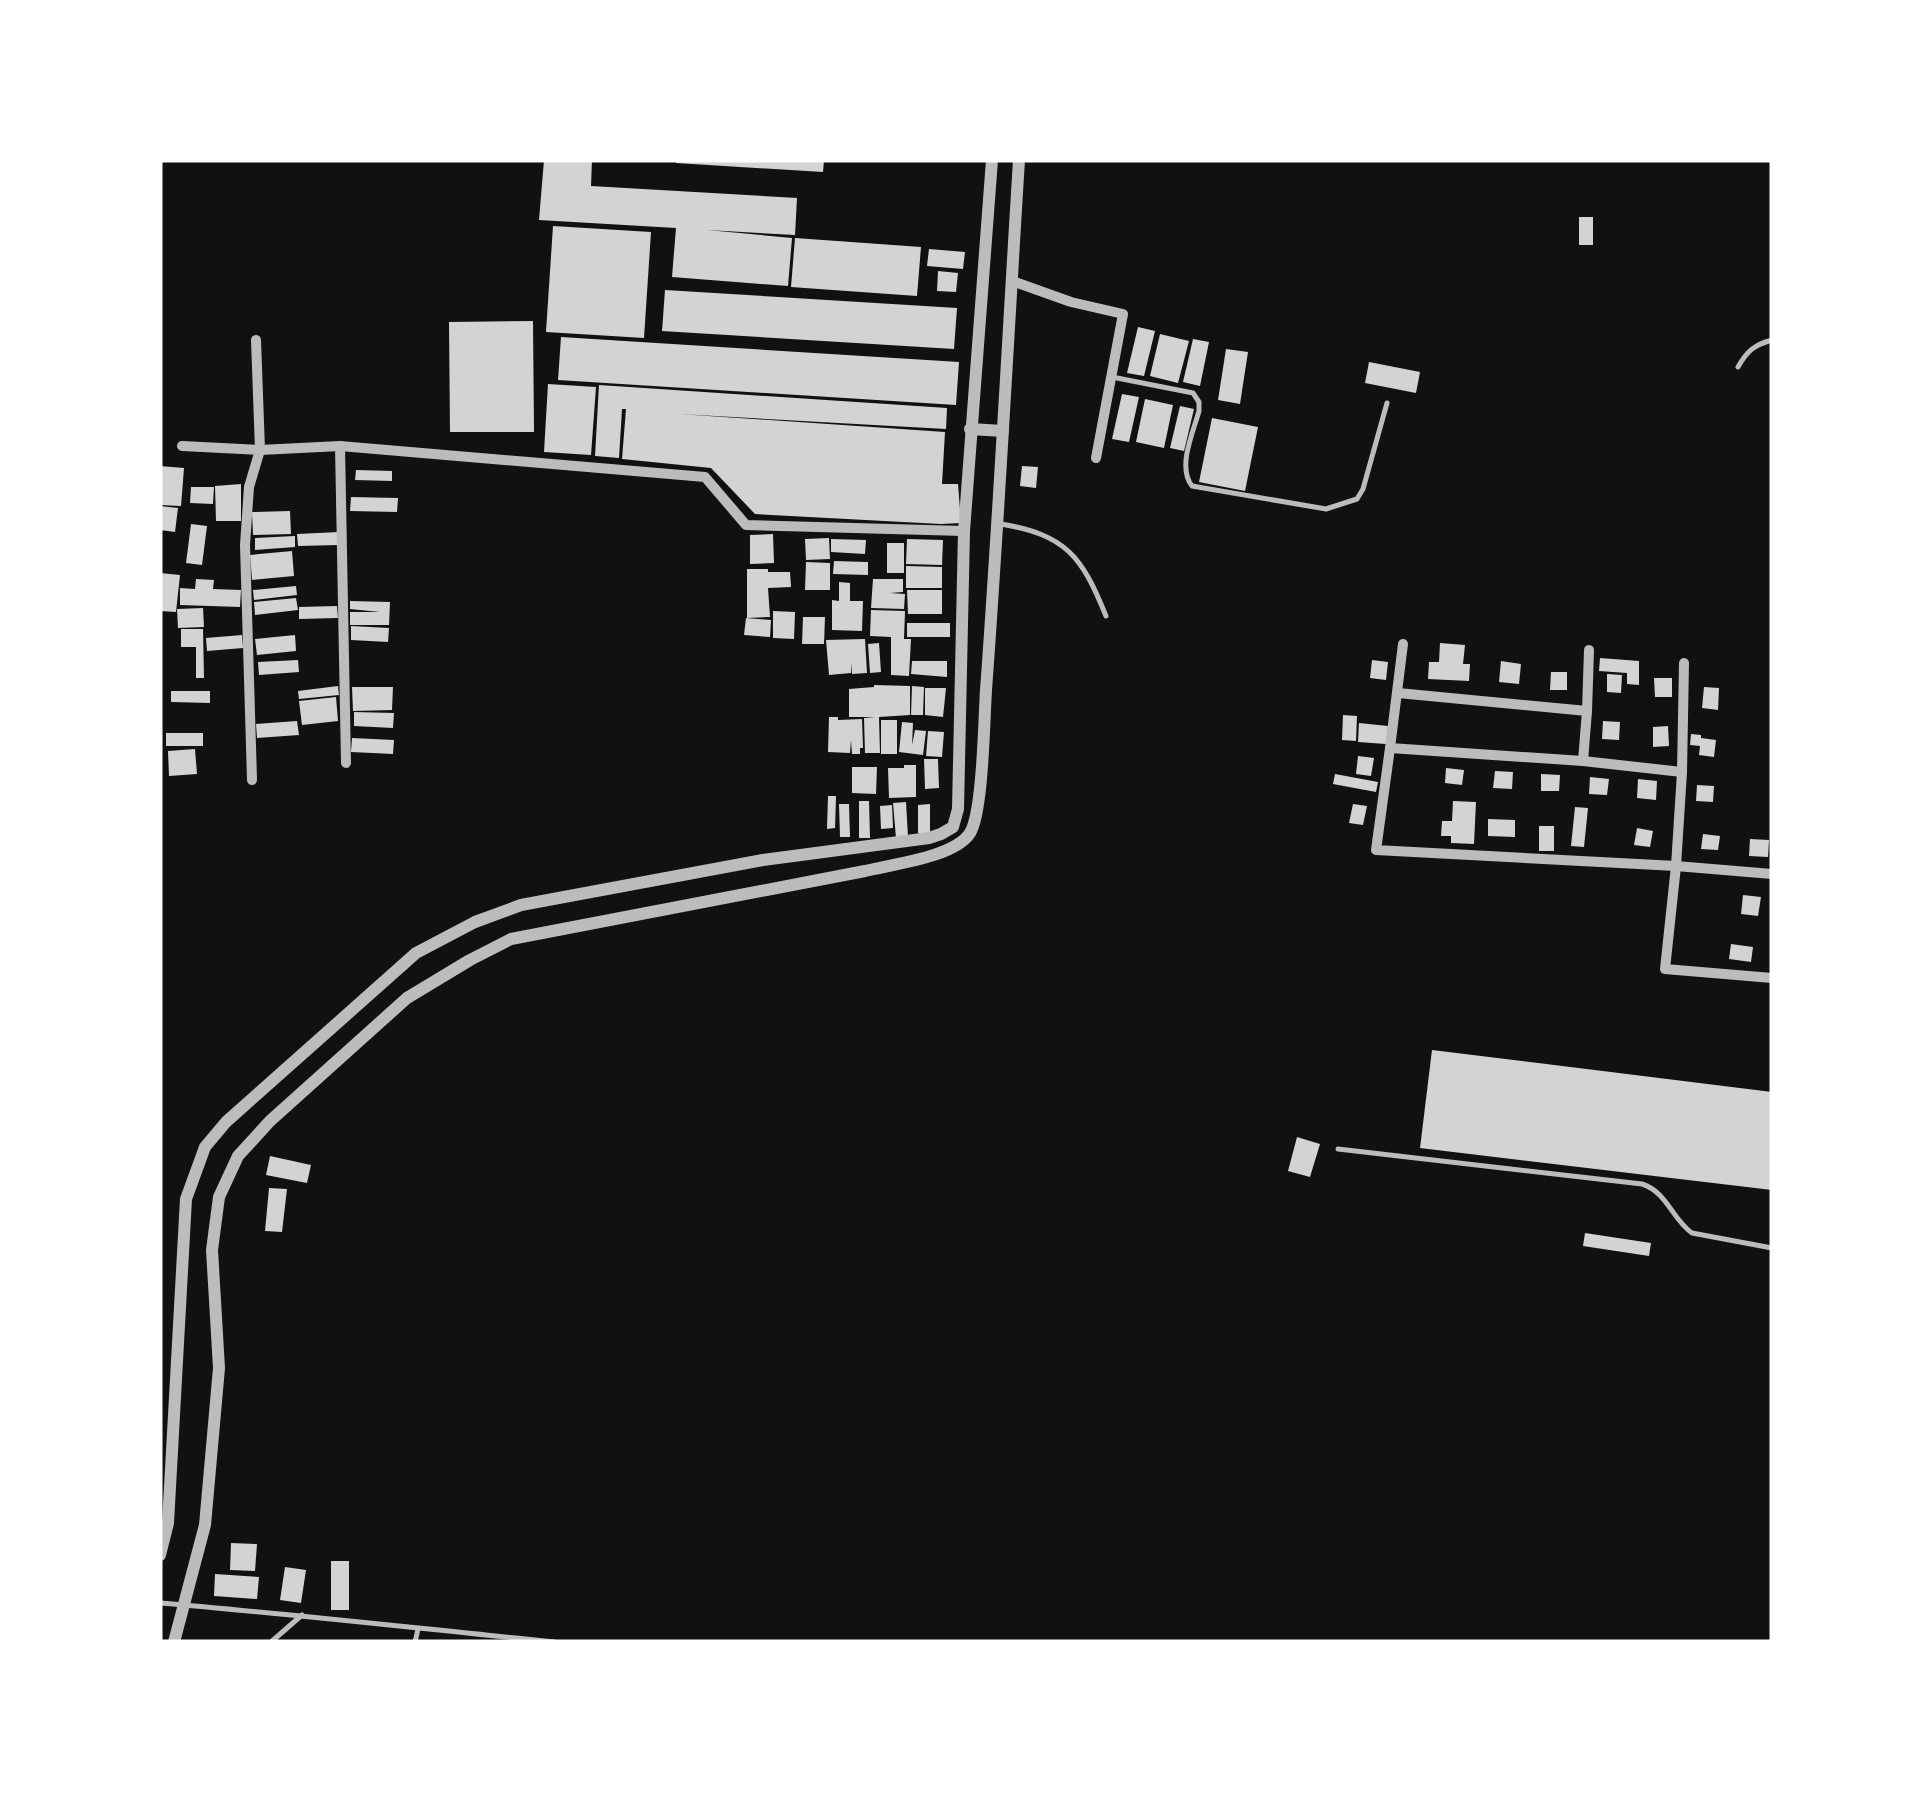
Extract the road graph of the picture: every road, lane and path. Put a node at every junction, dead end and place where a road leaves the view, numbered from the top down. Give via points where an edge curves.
1 (992, 160) edge
2 (1019, 160) edge
3 (1012, 281) junction
4 (256, 340) dead end
5 (1772, 340) edge
6 (1738, 368) dead end
7 (1112, 377) junction
8 (1387, 403) dead end
9 (970, 429) junction
10 (1003, 431) junction
11 (182, 446) dead end
12 (340, 446) junction
13 (260, 450) junction
14 (1096, 458) dead end
15 (998, 523) junction
16 (964, 531) junction
17 (1106, 616) dead end
18 (1403, 644) dead end
19 (1589, 650) dead end
20 (1684, 663) dead end
21 (1398, 694) junction
22 (1588, 711) junction
23 (1390, 748) junction
24 (1583, 762) junction
25 (346, 763) dead end
26 (1682, 772) junction
27 (252, 780) dead end
28 (1676, 866) junction
29 (1772, 874) edge
30 (1772, 978) edge
31 (1338, 1149) dead end
32 (1772, 1248) edge
33 (160, 1555) edge
34 (160, 1603) edge
35 (184, 1605) junction
36 (302, 1614) junction
37 (418, 1630) junction
38 (440, 1631) junction
39 (174, 1642) edge
40 (271, 1642) edge
41 (416, 1642) edge
42 (437, 1642) edge
43 (555, 1642) edge

1 - 9 street
2 - 3 street
3 - 7 street via 1123,314
3 - 10 street
4 - 13 street
5 - 6 lane via 1754,346
7 - 8 lane via 1193,393 1199,410 1185,466 1192,486 1326,510 1357,499 1363,489
7 - 14 street
9 - 10 street
9 - 16 street
10 - 15 street
11 - 13 street
12 - 13 street
12 - 16 street via 705,477 746,525
12 - 25 street
13 - 27 street via 245,545
15 - 17 lane via 1064,547 1081,563
15 - 35 street via 976,815 958,847 511,939 407,998 238,1156 219,1197 212,1250 219,1368 205,1524
16 - 33 street via 961,764 953,827 928,838 762,860 521,905 475,922 416,953 205,1148 186,1199 168,1523
18 - 21 street
19 - 22 street
20 - 26 street
21 - 22 street
21 - 23 street
22 - 24 street
23 - 24 street
23 - 28 street via 1376,850
24 - 26 street
26 - 28 street
28 - 29 street
28 - 30 street via 1665,970
31 - 32 lane via 1642,1184 1653,1187 1692,1233
34 - 35 lane
35 - 36 lane
35 - 39 street
36 - 37 lane
36 - 40 lane
37 - 38 lane
37 - 41 lane
38 - 42 lane
38 - 43 lane

